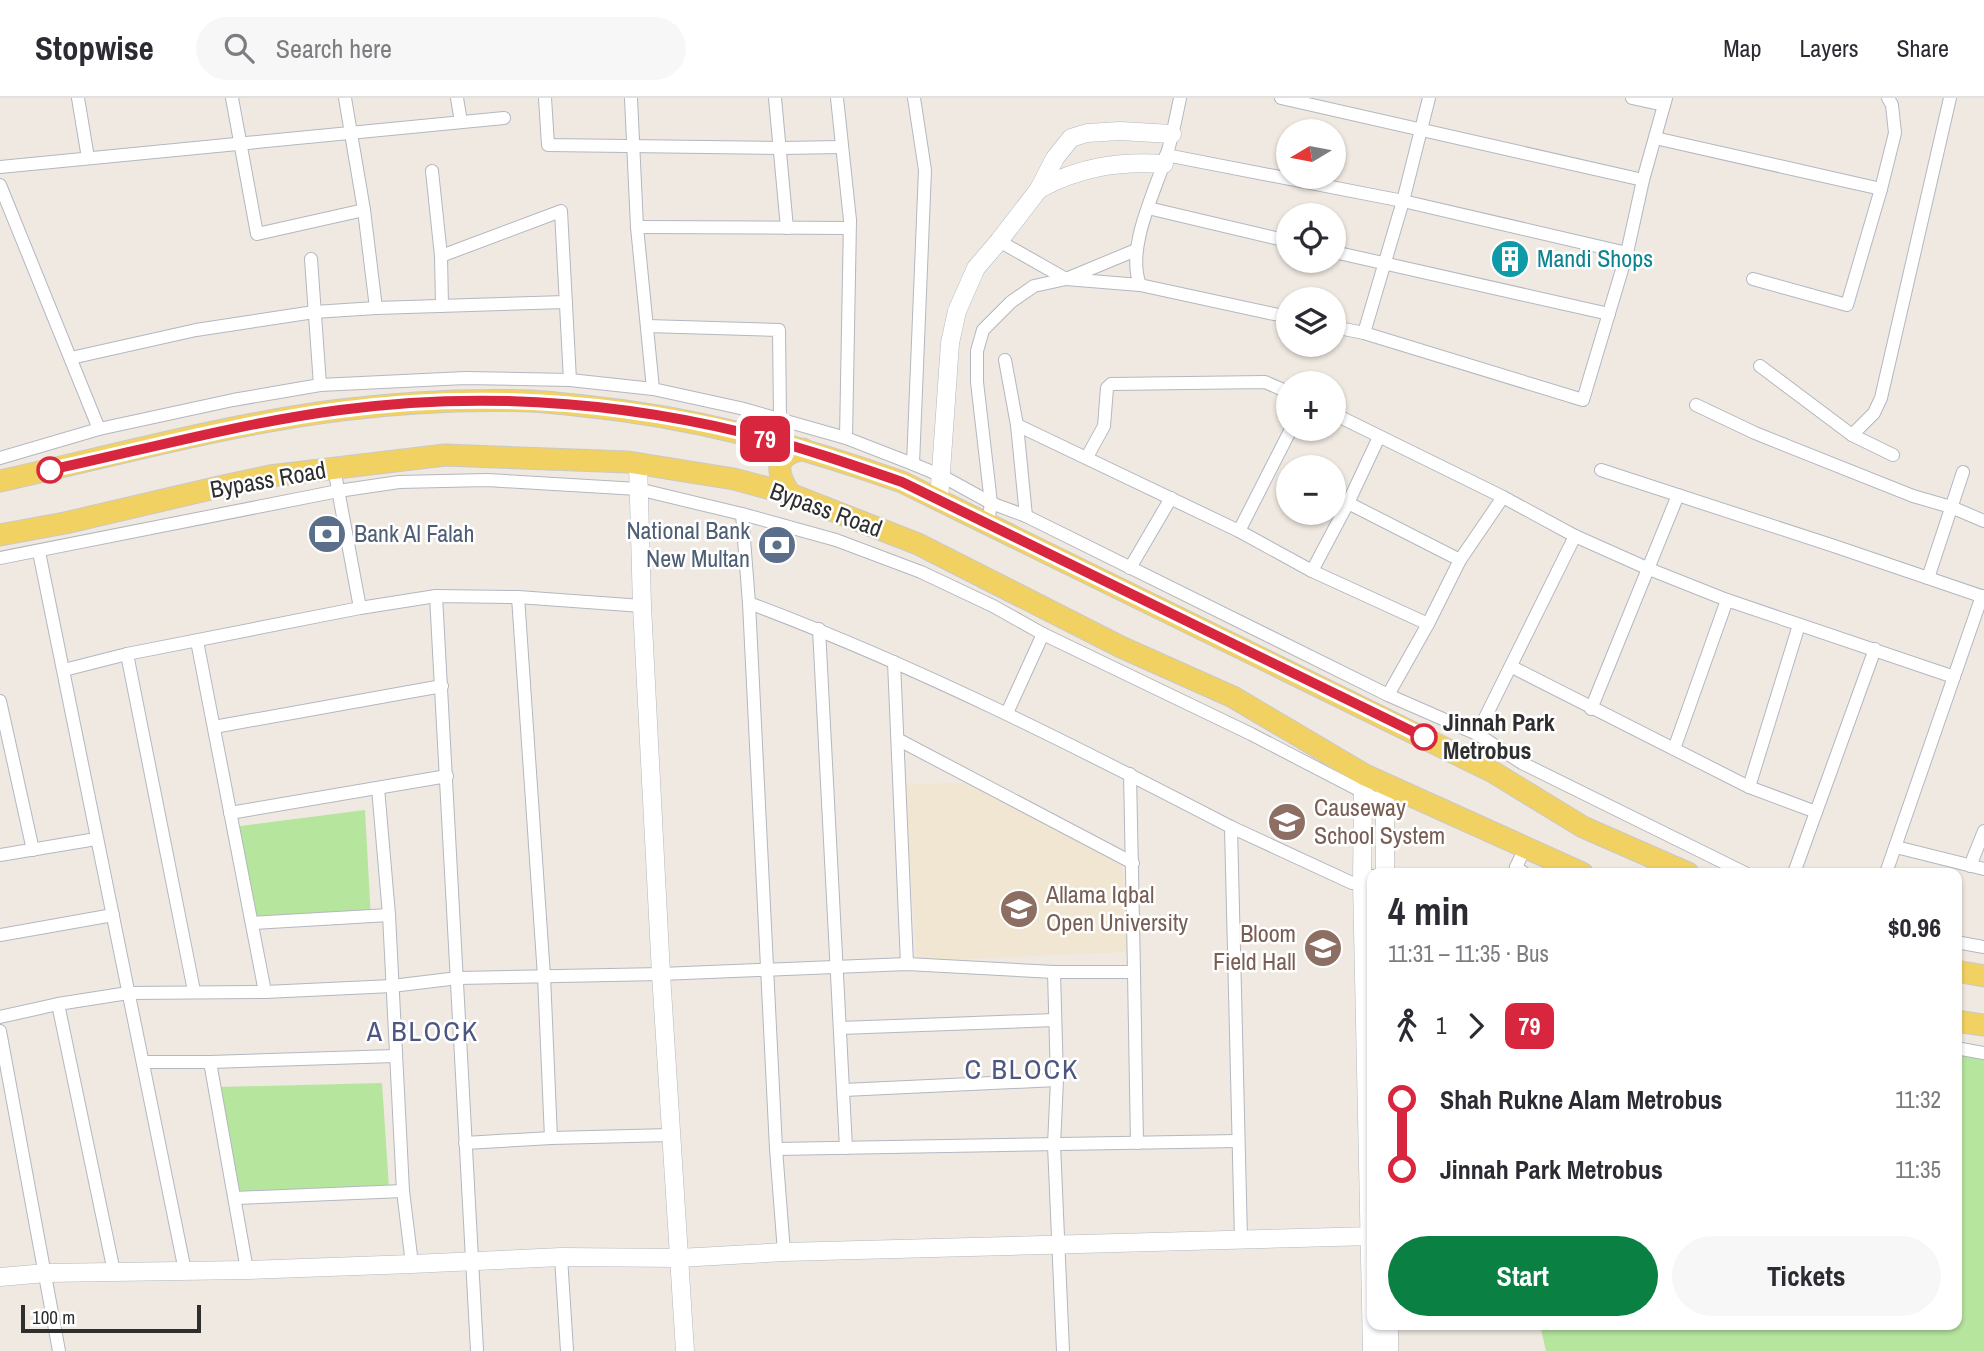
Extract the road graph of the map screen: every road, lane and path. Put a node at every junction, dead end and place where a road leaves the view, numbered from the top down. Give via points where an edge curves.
1 (78, 98) edge
2 (232, 98) edge
3 (345, 98) edge
4 (457, 98) edge
5 (545, 98) edge
6 (631, 98) edge
7 (775, 98) edge
8 (836, 98) edge
9 (914, 98) edge
10 (1180, 98) edge
11 (1281, 98) edge
12 (1429, 98) edge
13 (1632, 98) edge
14 (1888, 98) edge
15 (1950, 98) edge
16 (1665, 101) edge
17 (504, 118) dead end
18 (461, 122) junction
19 (1420, 128) junction
20 (351, 132) junction
21 (1172, 134) junction
22 (1655, 138) junction
23 (240, 143) junction
24 (634, 146) junction
25 (842, 147) junction
26 (781, 148) junction
27 (88, 158) junction
28 (1165, 159) junction
29 (0, 167) edge
30 (432, 171) dead end
31 (1643, 180) junction
32 (0, 185) edge
33 (1039, 189) junction
34 (1881, 189) junction
35 (1403, 201) junction
36 (1149, 208) junction
37 (364, 210) junction
38 (638, 228) junction
39 (787, 228) junction
40 (849, 228) junction
41 (1276, 238) edge
42 (999, 241) junction
43 (1136, 250) junction
44 (1627, 253) junction
45 (1346, 255) edge
46 (441, 256) junction
47 (311, 258) dead end
48 (1383, 264) junction
49 (1066, 279) junction
50 (1753, 279) dead end
51 (1140, 285) junction
52 (566, 302) junction
53 (442, 306) junction
54 (376, 308) junction
55 (314, 312) junction
56 (1276, 314) edge
57 (1609, 314) junction
58 (647, 326) junction
59 (1346, 329) edge
60 (1364, 333) junction
61 (71, 358) junction
62 (1005, 360) dead end
63 (1760, 366) dead end
64 (570, 380) junction
65 (320, 385) junction
66 (1276, 387) edge
67 (653, 389) junction
68 (1696, 405) dead end
69 (780, 419) junction
70 (1346, 420) edge
71 (1017, 425) junction
72 (99, 429) junction
73 (1852, 435) junction
74 (1379, 437) junction
75 (762, 438) junction
76 (846, 438) junction
77 (1285, 441) edge
78 (803, 449) junction
79 (1893, 455) dead end
80 (1087, 457) junction
81 (0, 458) edge
82 (638, 463) junction
83 (913, 464) junction
84 (334, 468) junction
85 (1601, 470) dead end
86 (1963, 472) dead end
87 (942, 476) junction
88 (0, 481) edge
89 (748, 483) junction
90 (638, 489) junction
91 (338, 491) junction
92 (790, 494) junction
93 (1678, 495) junction
94 (1503, 497) junction
95 (1171, 498) junction
96 (939, 500) junction
97 (1348, 503) junction
98 (1951, 507) junction
99 (990, 513) junction
100 (742, 514) junction
101 (1026, 516) junction
102 (1984, 521) edge
103 (1239, 531) junction
104 (0, 535) edge
105 (1575, 536) junction
106 (39, 552) junction
107 (0, 558) edge
108 (1460, 560) junction
109 (1129, 568) junction
110 (1649, 569) junction
111 (1312, 571) junction
112 (1928, 578) junction
113 (436, 596) junction
114 (517, 597) junction
115 (1983, 597) edge
116 (1727, 600) junction
117 (749, 603) junction
118 (642, 607) junction
119 (360, 608) junction
120 (1428, 624) junction
121 (1799, 625) junction
122 (819, 629) junction
123 (1043, 634) junction
124 (197, 641) junction
125 (1875, 649) junction
126 (127, 654) junction
127 (894, 662) junction
128 (1511, 667) junction
129 (64, 670) junction
130 (1954, 677) junction
131 (442, 686) junction
132 (1394, 697) junction
133 (0, 701) edge
134 (1591, 709) junction
135 (1007, 713) junction
136 (1389, 720) junction
137 (214, 727) junction
138 (1477, 734) junction
139 (899, 740) junction
140 (1674, 749) junction
141 (1130, 775) junction
142 (447, 776) junction
143 (1364, 784) junction
144 (1749, 787) junction
145 (378, 788) junction
146 (1385, 794) junction
147 (1816, 812) junction
148 (230, 813) junction
149 (1231, 827) junction
150 (1984, 831) edge
151 (96, 839) junction
152 (1896, 847) junction
153 (1525, 848) junction
154 (33, 850) junction
155 (0, 855) edge
156 (1133, 863) junction
157 (1970, 866) junction
158 (1375, 868) edge
159 (1377, 868) edge
160 (1517, 868) edge
161 (1571, 868) edge
162 (1677, 868) edge
163 (1735, 868) edge
164 (1796, 868) edge
165 (1888, 868) edge
166 (1984, 869) edge
167 (1367, 878) edge
168 (113, 915) junction
169 (389, 915) junction
170 (252, 923) junction
171 (0, 935) edge
172 (1962, 943) edge
173 (1984, 947) edge
174 (907, 964) junction
175 (835, 966) junction
176 (767, 969) junction
177 (1054, 972) junction
178 (1134, 972) junction
179 (1962, 972) edge
180 (661, 974) junction
181 (544, 976) junction
182 (1984, 976) edge
183 (457, 978) junction
184 (392, 986) junction
185 (194, 991) junction
186 (265, 992) junction
187 (128, 993) junction
188 (58, 1004) junction
189 (0, 1017) edge
190 (1055, 1020) junction
191 (1962, 1022) edge
192 (1984, 1025) edge
193 (840, 1028) junction
194 (0, 1031) edge
195 (1962, 1049) edge
196 (1984, 1053) edge
197 (395, 1056) junction
198 (143, 1062) junction
199 (210, 1062) junction
200 (1057, 1080) junction
201 (844, 1090) junction
202 (671, 1135) junction
203 (551, 1138) junction
204 (1238, 1141) junction
205 (465, 1143) junction
206 (1136, 1143) junction
207 (1054, 1145) junction
208 (776, 1149) junction
209 (846, 1149) junction
210 (403, 1191) junction
211 (235, 1198) junction
212 (1367, 1236) edge
213 (1241, 1239) junction
214 (1060, 1244) junction
215 (784, 1252) junction
216 (561, 1256) junction
217 (679, 1258) junction
218 (471, 1260) junction
219 (412, 1264) junction
220 (247, 1270) junction
221 (185, 1271) junction
222 (114, 1272) junction
223 (46, 1273) junction
224 (0, 1277) edge
225 (1372, 1330) edge
226 (1389, 1330) edge
227 (59, 1351) edge
228 (477, 1351) edge
229 (567, 1351) edge
230 (685, 1351) edge
231 (1063, 1351) edge
232 (1372, 1351) edge
233 (1389, 1351) edge

1 - 27 street
2 - 23 street
3 - 20 street
4 - 18 street
5 - 24 street via 548,145
6 - 24 street
7 - 26 street
8 - 25 street
9 - 83 street via 925,170
10 - 21 street
11 - 19 street
12 - 19 street
13 - 16 street
14 - 34 street via 1895,133
15 - 73 street via 1881,398 1874,413
16 - 22 street
17 - 18 street
18 - 20 street
19 - 31 street
19 - 35 street
20 - 23 street
20 - 37 street
21 - 28 street
21 - 33 main road via 1079,134 1062,147
22 - 31 street
22 - 34 street
23 - 27 street
23 - 37 street via 257,234
24 - 26 street
24 - 38 street
25 - 26 street
25 - 40 street
26 - 39 street
27 - 29 street
28 - 33 main road via 1104,164
28 - 35 street
28 - 36 street
30 - 46 street
31 - 44 street
32 - 61 street
33 - 42 main road
34 - 50 street via 1847,305
35 - 44 street
35 - 48 street
36 - 41 street
36 - 43 street
37 - 54 street
38 - 39 street
38 - 58 street
39 - 40 street
40 - 76 street
42 - 49 street
42 - 87 main road via 976,268 957,310 950,343
43 - 49 street
43 - 51 street
44 - 57 street
45 - 48 street
46 - 52 street via 561,211
46 - 53 street
47 - 55 street
48 - 57 street
48 - 60 street
49 - 51 street
49 - 99 street via 1034,286 983,330 977,351 977,382
51 - 56 street
52 - 53 street
52 - 64 street
53 - 54 street
54 - 55 street
55 - 61 street via 196,330
55 - 65 street
57 - 60 street via 1583,400
58 - 67 street
58 - 69 street via 779,330
59 - 60 street
61 - 72 street
62 - 71 street
63 - 73 street
64 - 65 street via 465,378
64 - 67 street
65 - 72 street
66 - 80 street via 1265,382 1111,384 1104,426
67 - 69 street
68 - 98 street via 1755,433
69 - 76 street
70 - 74 street
71 - 80 street
71 - 101 street
72 - 81 street
73 - 79 street
74 - 94 street
74 - 97 street
75 - 78 main road
75 - 88 main road via 628,411 533,401 435,402 341,410 248,426
75 - 89 main road via 772,451 772,463
76 - 83 street
77 - 103 street
78 - 92 main road via 780,463
78 - 96 main road via 902,482
80 - 95 street
82 - 84 main road, Bypass Road via 446,454
82 - 89 main road, Bypass Road
82 - 90 main road
83 - 87 street
84 - 91 street
84 - 104 main road, Bypass Road via 219,486
85 - 93 street
86 - 98 street
87 - 96 main road
87 - 99 street
89 - 92 main road, Bypass Road
90 - 91 street via 433,480
90 - 100 street
90 - 118 main road
91 - 106 street
91 - 119 street
92 - 143 main road, Bypass Road via 918,544 1121,647 1233,697
93 - 110 street
93 - 112 street
94 - 105 street
94 - 108 street
95 - 103 street
95 - 109 street
96 - 99 main road
97 - 108 street
97 - 111 street
98 - 102 street
98 - 112 street
99 - 101 street
99 - 136 main road via 1254,655
100 - 117 street
100 - 123 street via 836,540 921,572
101 - 109 street
103 - 111 street
105 - 110 street
105 - 128 street
106 - 107 street
106 - 129 street
108 - 120 street
109 - 132 street
110 - 116 street
110 - 134 street
111 - 120 street
112 - 115 street
113 - 114 street
113 - 119 street
113 - 131 street
114 - 118 street
114 - 181 street
115 - 130 street
116 - 121 street
116 - 140 street
117 - 122 street
117 - 176 street
118 - 180 main road
119 - 124 street
120 - 132 street
121 - 125 street
121 - 144 street
122 - 127 street
122 - 175 street
123 - 135 street
123 - 143 street
124 - 126 street
124 - 137 street
125 - 130 street
125 - 147 street
126 - 129 street
126 - 185 street
127 - 135 street
127 - 139 street
128 - 134 street
128 - 138 street
129 - 151 street
130 - 152 street
131 - 137 street
131 - 142 street
132 - 136 street
132 - 138 street
133 - 154 street
134 - 140 street
135 - 141 street
136 - 162 main road via 1493,772 1583,827
137 - 148 street
138 - 163 street via 1522,763
139 - 156 street
139 - 174 street
140 - 144 street
141 - 149 street
141 - 156 street
142 - 145 street
142 - 183 street
143 - 146 main road, Bypass Road
143 - 158 main road
144 - 147 street
145 - 148 street
145 - 169 street
146 - 153 main road, Bypass Road
146 - 159 main road
147 - 164 street
148 - 170 street
149 - 167 street via 1352,883
149 - 204 street
150 - 157 street
151 - 154 street
151 - 168 street
152 - 157 street
152 - 165 street
153 - 160 street
153 - 161 main road, Bypass Road
154 - 155 street
156 - 178 street
157 - 166 street
168 - 171 street
168 - 187 street
169 - 170 street
169 - 184 street
170 - 186 street
172 - 173 street
174 - 175 street
174 - 177 street
175 - 176 street
175 - 193 street
176 - 180 street
176 - 208 street
177 - 178 street
177 - 190 street
178 - 206 street
179 - 182 main road
180 - 181 street
180 - 202 main road
181 - 183 street
181 - 203 street
183 - 184 street
183 - 205 street
184 - 186 street
184 - 197 street
185 - 186 street
185 - 187 street
187 - 188 street
187 - 198 street
188 - 189 street
188 - 222 street
190 - 193 street
190 - 200 street
191 - 192 main road
193 - 201 street
194 - 223 street
195 - 196 street
197 - 199 street
197 - 210 street
198 - 199 street
198 - 221 street
199 - 211 street
200 - 201 street
200 - 207 street
201 - 209 street
202 - 203 street
202 - 217 main road
203 - 205 street
204 - 206 street
204 - 213 street
205 - 218 street
206 - 207 street
207 - 209 street
207 - 214 street
208 - 209 street
208 - 215 street
210 - 211 street
210 - 219 street
211 - 220 street
212 - 213 main road
213 - 214 main road
214 - 215 main road
214 - 231 street
215 - 217 main road
216 - 217 main road
216 - 218 main road
216 - 229 street
217 - 230 main road
218 - 219 main road
218 - 228 street
219 - 220 main road
220 - 221 main road
221 - 222 main road
222 - 223 main road
223 - 224 main road
223 - 227 street
225 - 232 main road
226 - 233 main road

